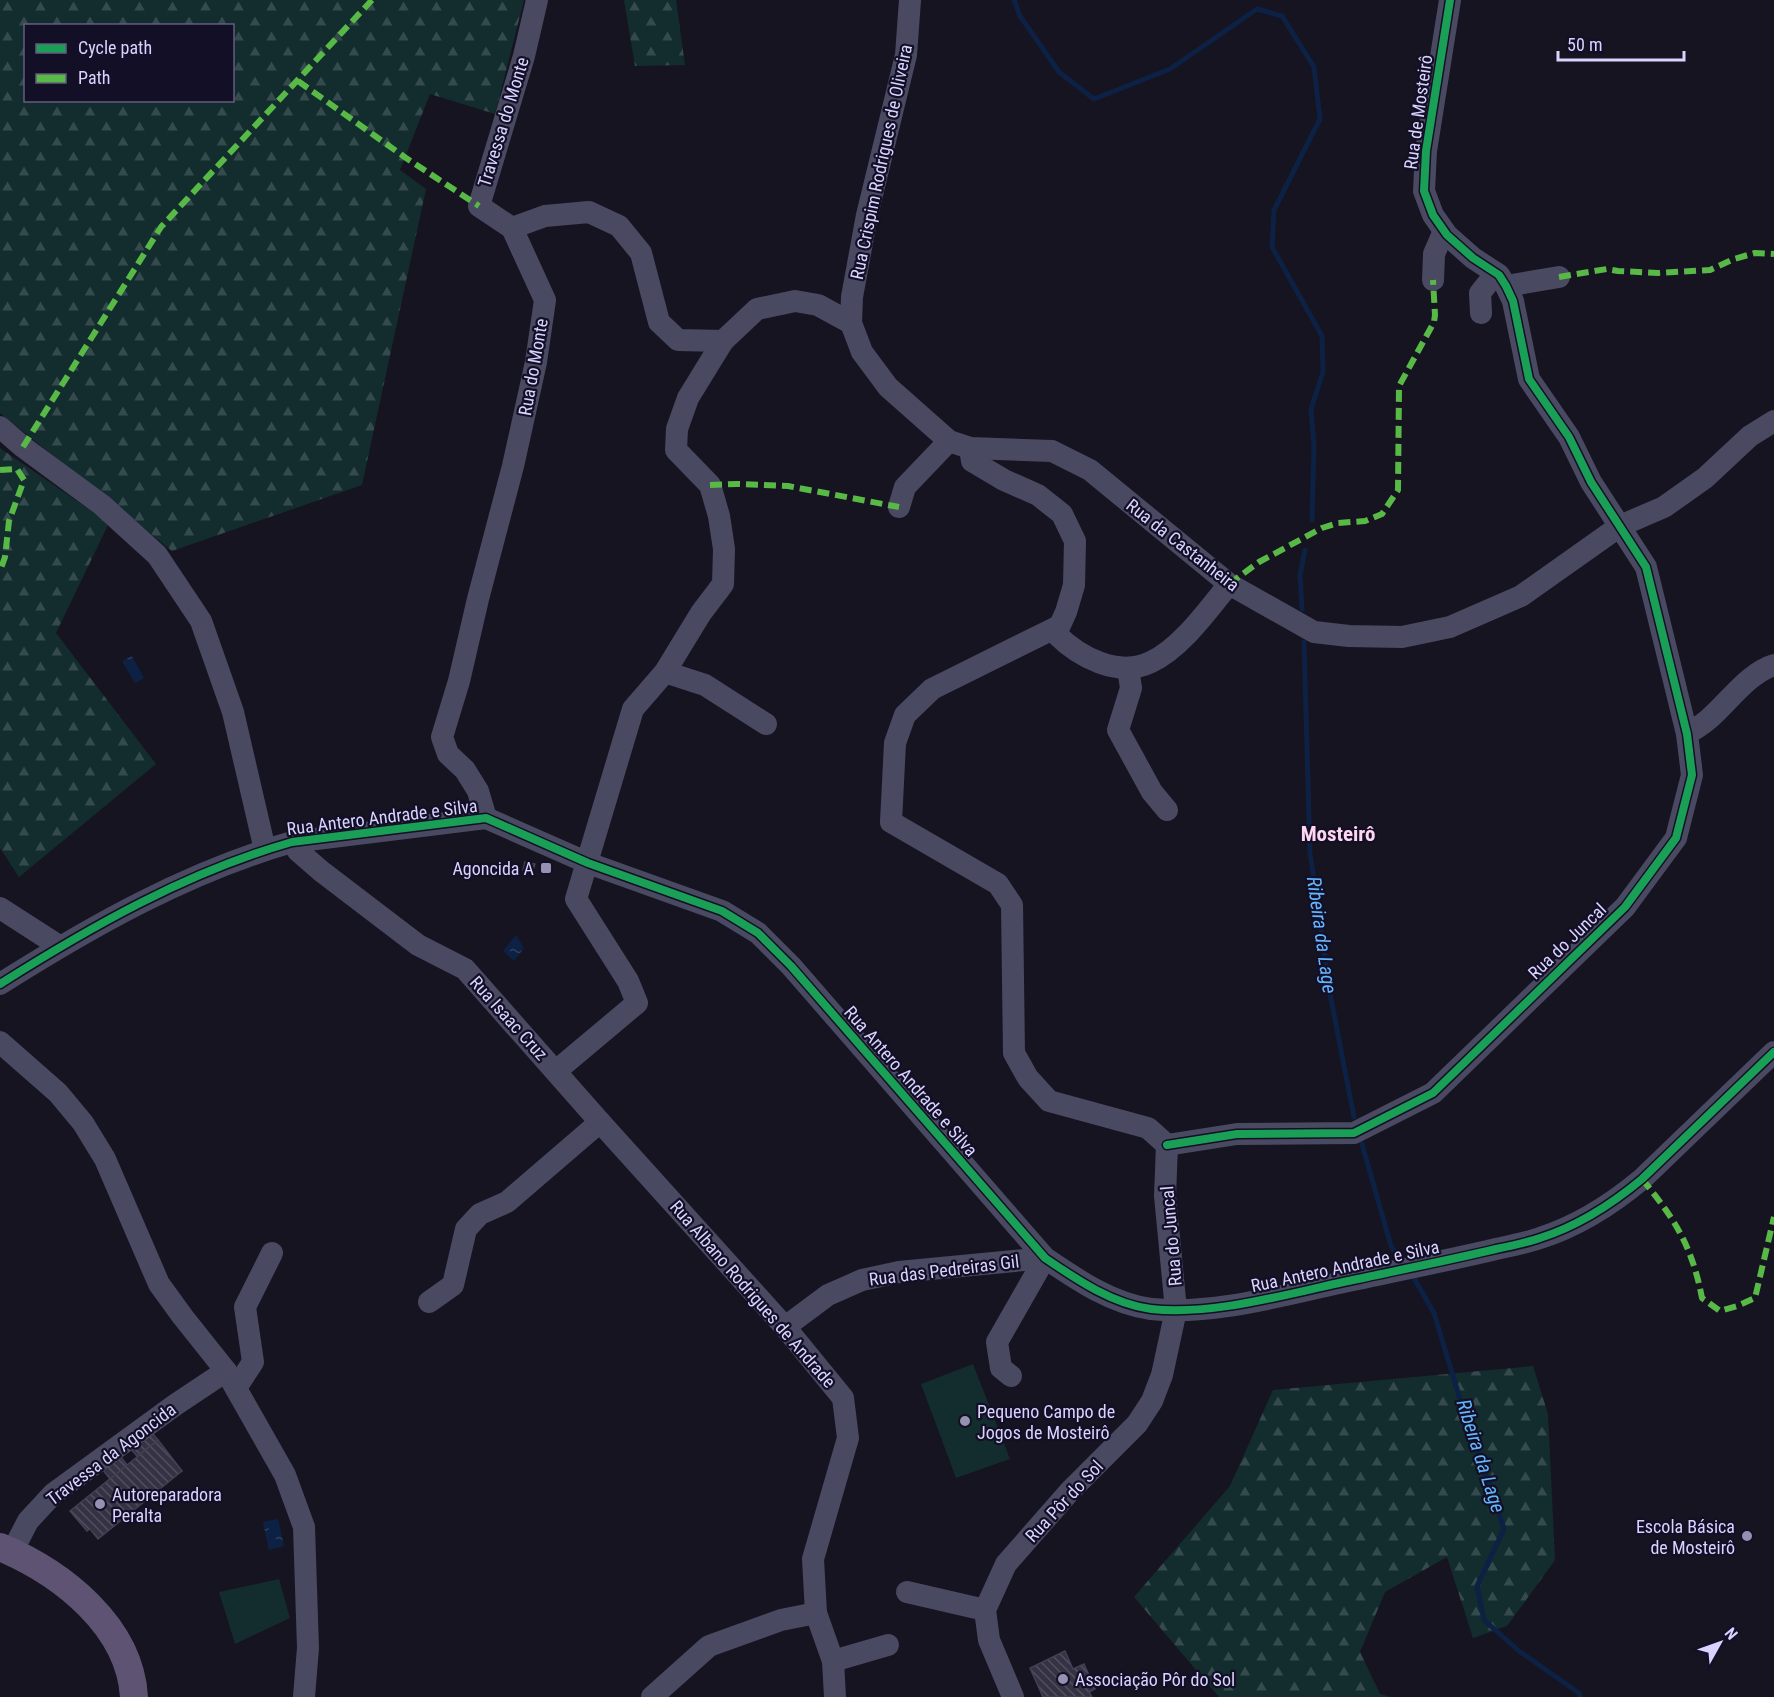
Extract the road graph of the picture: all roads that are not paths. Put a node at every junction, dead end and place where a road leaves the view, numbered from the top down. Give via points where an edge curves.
1 (537, 0) edge
2 (910, 0) edge
3 (1450, 0) edge
4 (512, 228) junction
5 (1444, 231) junction
6 (1559, 277) dead end
7 (1433, 280) dead end
8 (1501, 280) junction
9 (1481, 313) dead end
10 (851, 324) junction
11 (723, 341) junction
12 (1774, 421) edge
13 (0, 427) edge
14 (959, 444) junction
15 (899, 507) dead end
16 (1620, 526) junction
17 (1229, 584) junction
18 (1059, 626) junction
19 (1774, 665) edge
20 (1128, 668) junction
21 (665, 672) junction
22 (766, 724) dead end
23 (1687, 734) junction
24 (1167, 810) dead end
25 (486, 818) junction
26 (292, 842) junction
27 (265, 850) junction
28 (588, 862) junction
29 (0, 908) edge
30 (59, 946) junction
31 (0, 984) edge
32 (0, 1042) edge
33 (1772, 1056) edge
34 (556, 1071) junction
35 (600, 1122) junction
36 (1167, 1145) junction
37 (272, 1253) dead end
38 (1045, 1258) junction
39 (429, 1302) dead end
40 (1176, 1310) junction
41 (785, 1327) junction
42 (1011, 1376) dead end
43 (231, 1380) junction
44 (6, 1550) edge
45 (907, 1592) dead end
46 (985, 1610) junction
47 (816, 1613) junction
48 (888, 1646) dead end
49 (833, 1661) junction
50 (134, 1697) edge
51 (304, 1697) edge
52 (652, 1697) edge
53 (835, 1697) edge
54 (1012, 1697) edge

1 - 4 street, Travessa do Monte via 479,206
2 - 10 street, Rua Crispim Rodrigues de Oliveira via 906,55 867,214
3 - 5 street, Rua de Mosteirô via 1426,150 1424,190
4 - 11 street via 545,216 589,212 619,226 641,253 659,322 678,340
4 - 25 street, Rua do Monte via 545,300 513,466 442,737 448,754 465,770 478,791
5 - 7 street via 1434,254
5 - 8 street, Rua de Mosteirô
6 - 8 street
8 - 9 street via 1480,293
8 - 16 street via 1513,301 1529,379 1569,437 1591,482
10 - 11 street via 818,305 795,301 757,309
10 - 14 street via 862,352 888,387
11 - 21 street via 688,398 677,429 676,450 710,485 724,549 723,584
12 - 16 street, Rua da Castanheira via 1664,507
13 - 27 street via 102,505 158,555 201,621 232,712
14 - 15 street via 905,487
14 - 17 street, Rua da Castanheira via 1052,451 1090,470
14 - 18 street via 972,460 1038,495 1062,514 1075,541 1074,585
16 - 17 street, Rua da Castanheira via 1521,596 1450,627 1402,637 1314,632
16 - 23 street, Rua do Juncal via 1646,567
17 - 20 street via 1176,644 1151,662
18 - 20 street via 1056,634 1070,648 1098,662
18 - 36 street via 932,689 905,715 895,743 891,822 998,884 1012,905 1014,1053 1028,1078 1049,1101 1148,1128
19 - 23 street
20 - 24 street via 1131,688 1118,730 1152,792
21 - 22 street via 705,685
21 - 28 street via 633,709
23 - 36 street, Rua do Juncal via 1692,775 1676,838 1625,907 1432,1093 1354,1133 1237,1134
25 - 26 street, Rua Antero Andrade e Silva
25 - 28 street, Rua Antero Andrade e Silva
26 - 27 street, Rua Antero Andrade e Silva
26 - 34 street, Rua Isaac Cruz via 321,871 418,945 465,969
27 - 30 street, Rua Antero Andrade e Silva via 172,887
28 - 34 street via 576,899 628,981 637,1003
28 - 38 street, Rua Antero Andrade e Silva via 722,911 758,933
29 - 30 street
30 - 31 street, Rua Antero Andrade e Silva
32 - 43 street via 58,1093 83,1123 105,1159 159,1284
33 - 40 street, Rua Antero Andrade e Silva via 1622,1196 1541,1238 1219,1308
34 - 35 street, Rua Isaac Cruz
35 - 39 street via 507,1202 480,1214 466,1228 453,1285
35 - 41 street, Rua Albano Rodrigues de Andrade
36 - 40 street, Rua do Juncal via 1165,1196
37 - 43 street via 246,1307 253,1362
38 - 40 street, Rua Antero Andrade e Silva via 1079,1281 1116,1298 1149,1308
38 - 41 street, Rua das Pedreiras Gil via 899,1272 862,1280 828,1295
38 - 42 street via 997,1342 1001,1368
40 - 46 street, Rua Pôr do Sol via 1162,1375 1152,1401 1137,1424 1005,1564
41 - 47 street, Rua Albano Rodrigues de Andrade via 843,1398 848,1438 813,1559
43 - 44 street, Travessa da Agoncida via 175,1405 53,1494
43 - 51 street via 285,1475 304,1527 309,1648
44 - 50 main road via 46,1570 104,1622 123,1650
45 - 46 street
46 - 54 street via 989,1640
47 - 49 street, Rua Albano Rodrigues de Andrade
47 - 52 street via 781,1620 709,1646
48 - 49 street
49 - 53 street, Rua Albano Rodrigues de Andrade

